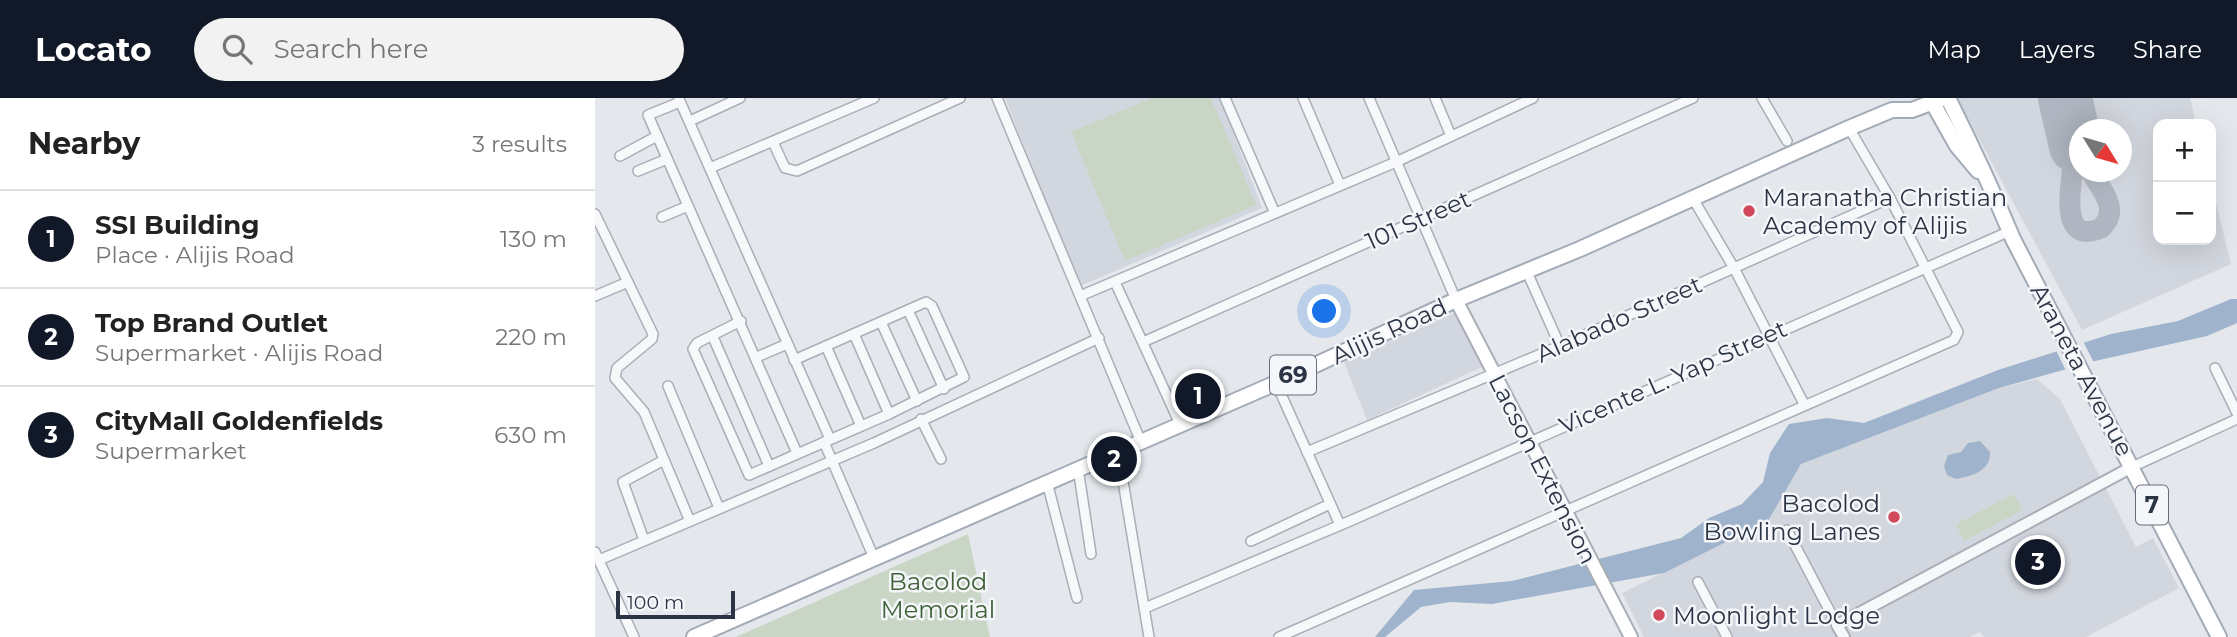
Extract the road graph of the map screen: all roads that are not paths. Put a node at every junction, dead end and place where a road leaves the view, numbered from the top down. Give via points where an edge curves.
1 (740, 98) edge
2 (874, 98) edge
3 (960, 98) edge
4 (997, 98) edge
5 (1225, 98) edge
6 (1303, 98) edge
7 (1370, 98) edge
8 (1435, 98) edge
9 (1501, 98) edge
10 (1533, 98) edge
11 (1693, 98) edge
12 (1762, 98) edge
13 (1903, 98) edge
14 (679, 100) edge
15 (1939, 100) edge
16 (1506, 110) junction
17 (1892, 110) junction
18 (690, 121) junction
19 (1849, 128) junction
20 (657, 136) junction
21 (1451, 136) junction
22 (1787, 141) dead end
23 (773, 142) junction
24 (620, 156) dead end
25 (667, 159) junction
26 (1396, 162) junction
27 (710, 168) junction
28 (638, 171) dead end
29 (1340, 185) junction
30 (1692, 197) junction
31 (1890, 198) junction
32 (688, 206) junction
33 (1275, 211) junction
34 (595, 215) edge
35 (662, 217) dead end
36 (1423, 217) junction
37 (2010, 231) junction
38 (1925, 266) junction
39 (1734, 268) junction
40 (1527, 272) junction
41 (628, 282) junction
42 (1115, 282) junction
43 (595, 296) edge
44 (1080, 296) junction
45 (1456, 300) junction
46 (908, 310) junction
47 (741, 321) junction
48 (881, 322) junction
49 (854, 334) junction
50 (1767, 335) junction
51 (713, 337) junction
52 (1100, 338) junction
53 (1143, 342) junction
54 (787, 344) junction
55 (826, 346) junction
56 (1560, 346) junction
57 (757, 357) junction
58 (794, 360) junction
59 (2215, 368) dead end
60 (1494, 373) junction
61 (1276, 383) junction
62 (669, 386) dead end
63 (944, 389) junction
64 (917, 401) junction
65 (1804, 404) junction
66 (2237, 413) edge
67 (889, 414) junction
68 (922, 419) junction
69 (2237, 419) edge
70 (1180, 424) junction
71 (861, 426) junction
72 (827, 440) junction
73 (1141, 442) junction
74 (1528, 442) junction
75 (1118, 451) junction
76 (1307, 452) junction
77 (797, 453) junction
78 (941, 459) dead end
79 (664, 460) junction
80 (832, 460) junction
81 (769, 466) junction
82 (2132, 467) junction
83 (1078, 468) junction
84 (1047, 482) junction
85 (1330, 504) junction
86 (719, 508) junction
87 (1564, 510) junction
88 (689, 519) junction
89 (1340, 525) junction
90 (1787, 530) dead end
91 (644, 540) junction
92 (1251, 541) dead end
93 (1091, 554) dead end
94 (597, 556) edge
95 (874, 558) junction
96 (1698, 582) dead end
97 (1077, 598) dead end
98 (1145, 608) junction
99 (1837, 625) junction
100 (634, 637) edge
101 (694, 637) edge
102 (1149, 637) edge
103 (1279, 637) edge
104 (1631, 637) edge
105 (1727, 637) edge
106 (1844, 637) edge
107 (2219, 637) edge

1 - 18 street
2 - 23 street
3 - 23 street via 797,171 785,169
4 - 44 street
5 - 33 street
6 - 29 street
7 - 26 street
8 - 21 street
9 - 16 street
10 - 16 street
11 - 36 street, 101 Street
12 - 22 street
13 - 17 main road, Alijis Road / 69
14 - 18 street
14 - 20 street via 648,115
15 - 17 main road, Alijis Road / 69 via 1913,110
15 - 37 main road, Araneta Avenue / 7 via 1957,146 1983,177
16 - 21 street
17 - 19 main road, Alijis Road / 69
18 - 27 street
19 - 30 main road, Alijis Road / 69
19 - 31 street
20 - 24 street
20 - 25 street
21 - 26 street
23 - 27 street
25 - 28 street
25 - 32 street
26 - 29 street
26 - 36 street
27 - 54 street
29 - 33 street
30 - 39 street
30 - 40 main road, Alijis Road / 69
31 - 38 street
31 - 39 street, Alabado Street
32 - 35 street
32 - 47 street
33 - 42 street
34 - 41 street
36 - 45 street
36 - 53 street, 101 Street
37 - 38 street, Vicente L. Yap Street
37 - 82 main road, Araneta Avenue / 7
38 - 50 street, Vicente L. Yap Street
38 - 65 street via 1957,338
39 - 50 street
39 - 56 street, Alabado Street
40 - 45 main road, Alijis Road / 69
40 - 56 street
41 - 43 street
41 - 79 street via 652,329 652,339 617,368 615,378 644,412
42 - 44 street
42 - 53 street
44 - 52 street
45 - 60 main road, Lacson Extension
45 - 61 main road, Alijis Road / 69
46 - 48 street
46 - 63 street
46 - 63 street via 926,302 932,306 964,377
47 - 51 street
47 - 57 street
48 - 49 street
48 - 64 street
49 - 55 street
49 - 67 street
50 - 65 street
50 - 74 street, Vicente L. Yap Street
51 - 81 street
51 - 81 street via 693,349 746,472 753,474
52 - 68 street
52 - 73 street
53 - 70 street
54 - 57 street
54 - 58 street
55 - 58 street
55 - 71 street
56 - 60 street, Alabado Street
57 - 77 street
58 - 72 street
59 - 66 street
60 - 74 main road, Lacson Extension
60 - 76 street, Alabado Street
61 - 70 main road, Alijis Road / 69
61 - 76 street
62 - 86 street
63 - 64 street
64 - 67 street
65 - 87 street
67 - 71 street
68 - 78 street
68 - 80 street
69 - 82 street
70 - 73 main road, Alijis Road / 69
71 - 72 street
72 - 77 street
72 - 80 street
73 - 75 main road, Alijis Road / 69
74 - 87 main road, Lacson Extension
74 - 89 street, Vicente L. Yap Street
75 - 83 main road, Alijis Road / 69
75 - 98 street
76 - 85 street
77 - 81 street
79 - 88 street
79 - 91 street via 623,482
80 - 86 street
80 - 95 street
82 - 99 street
82 - 107 main road, Araneta Avenue / 7
83 - 84 main road, Alijis Road / 69
83 - 93 street
84 - 95 main road, Alijis Road / 69
84 - 97 street
85 - 89 street
85 - 92 street
86 - 88 street
87 - 103 street
87 - 104 main road, Lacson Extension
88 - 91 street
89 - 98 street, Vicente L. Yap Street
90 - 99 street
91 - 94 street
94 - 100 street
95 - 101 main road, Alijis Road / 69
96 - 105 street
98 - 102 street
99 - 106 street

